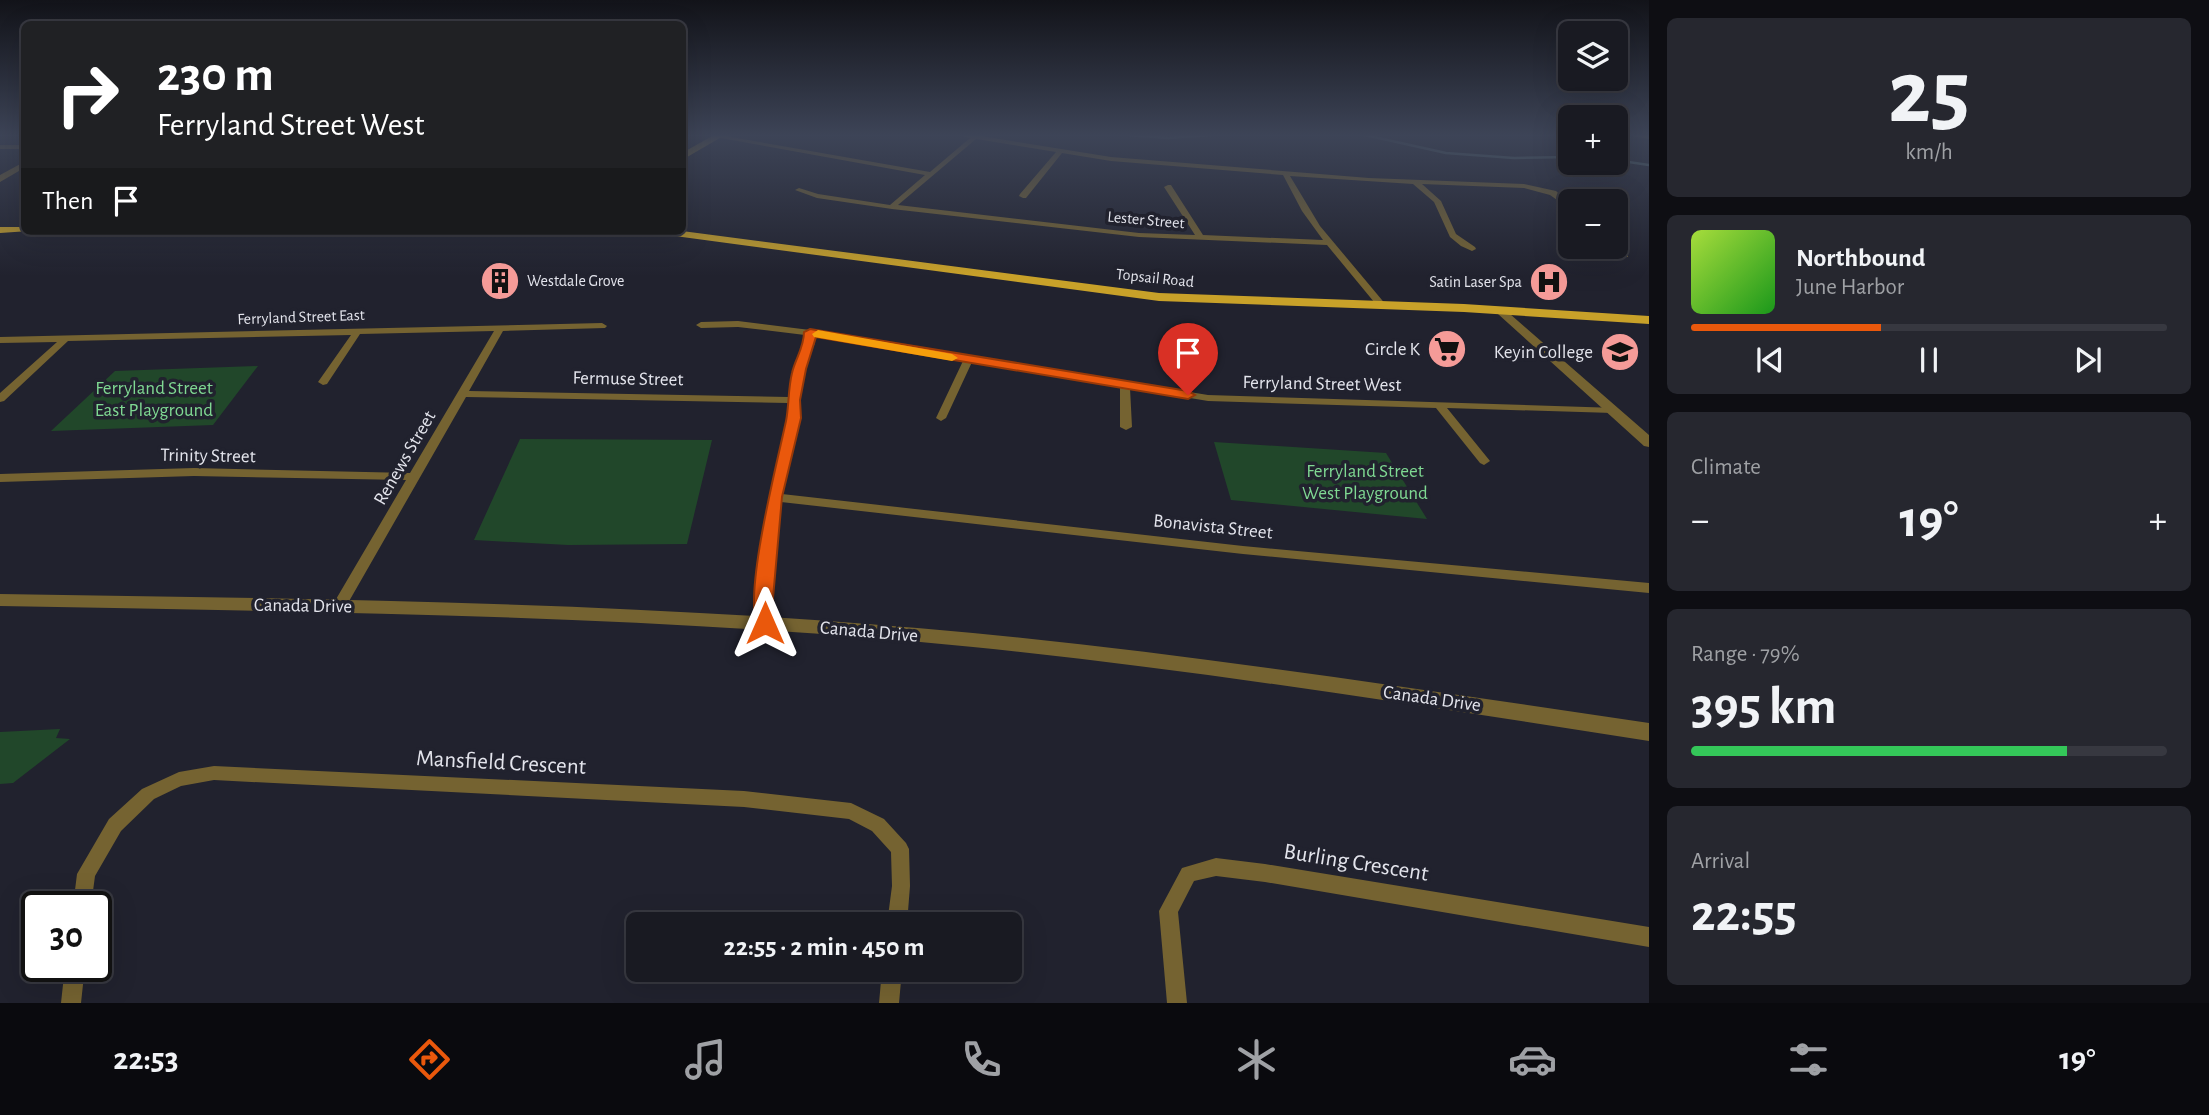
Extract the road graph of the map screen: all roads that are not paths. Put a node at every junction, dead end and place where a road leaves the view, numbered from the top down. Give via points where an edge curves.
1 (921, 182) edge
2 (1035, 182) edge
3 (1290, 182) edge
4 (1415, 182) edge
5 (1429, 182) edge
6 (1168, 187) dead end
7 (799, 190) dead end
8 (1023, 196) dead end
9 (1558, 197) edge
10 (892, 207) junction
11 (0, 230) edge
12 (21, 230) edge
13 (686, 234) edge
14 (1201, 238) junction
15 (1327, 243) junction
16 (1472, 249) dead end
17 (1382, 306) junction
18 (1503, 311) junction
19 (1649, 320) edge
20 (701, 325) dead end
21 (602, 326) dead end
22 (501, 327) junction
23 (358, 331) junction
24 (810, 332) junction
25 (65, 339) junction
26 (0, 340) edge
27 (968, 360) junction
28 (323, 382) dead end
29 (1125, 385) junction
30 (462, 394) junction
31 (0, 399) edge
32 (793, 400) junction
33 (1439, 405) junction
34 (1613, 410) junction
35 (942, 418) dead end
36 (1126, 427) dead end
37 (1649, 443) edge
38 (1484, 461) dead end
39 (415, 477) junction
40 (0, 478) edge
41 (775, 497) junction
42 (1649, 588) edge
43 (0, 600) edge
44 (339, 606) junction
45 (765, 623) junction
46 (1649, 732) edge
47 (84, 891) edge
48 (898, 912) edge
49 (1649, 937) edge
50 (73, 982) edge
51 (891, 982) edge
52 (71, 1003) edge
53 (889, 1003) edge
54 (1177, 1003) edge

1 - 10 street
2 - 8 street
3 - 15 street
4 - 16 street via 1439,203 1458,243
5 - 9 street via 1540,188
6 - 14 street
7 - 10 street, Lester Street
10 - 14 street, Lester Street
11 - 12 main road
13 - 17 main road, Topsail Road via 1158,297
14 - 15 street, Lester Street
15 - 17 street
17 - 18 main road, Topsail Road
18 - 19 main road, Topsail Road
18 - 34 street
20 - 24 street, Ferryland Street West
21 - 22 street, Ferryland Street East
22 - 23 street, Ferryland Street East
22 - 30 street, Renews Street
23 - 25 street, Ferryland Street East
23 - 28 street
24 - 27 street, Ferryland Street West
24 - 32 street
25 - 26 street, Ferryland Street East
25 - 31 street
27 - 29 street, Ferryland Street West
27 - 35 street
29 - 33 street, Ferryland Street West via 1208,398
29 - 36 street
30 - 32 street, Fermuse Street
30 - 39 street, Renews Street
32 - 41 street via 794,418
33 - 34 street, Ferryland Street West
33 - 38 street
34 - 37 street
39 - 40 street, Trinity Street via 194,472
39 - 44 street, Renews Street
41 - 42 street, Bonavista Street via 1242,550
41 - 45 street
43 - 44 street, Canada Drive
44 - 45 street, Canada Drive
45 - 46 street, Canada Drive via 1215,667
47 - 48 street, Mansfield Crescent via 86,874 115,825 148,794 179,779 214,773 744,799 851,811 878,825 900,849
49 - 54 street, Burling Crescent via 1216,867 1188,874 1168,911
50 - 52 street
51 - 53 street

